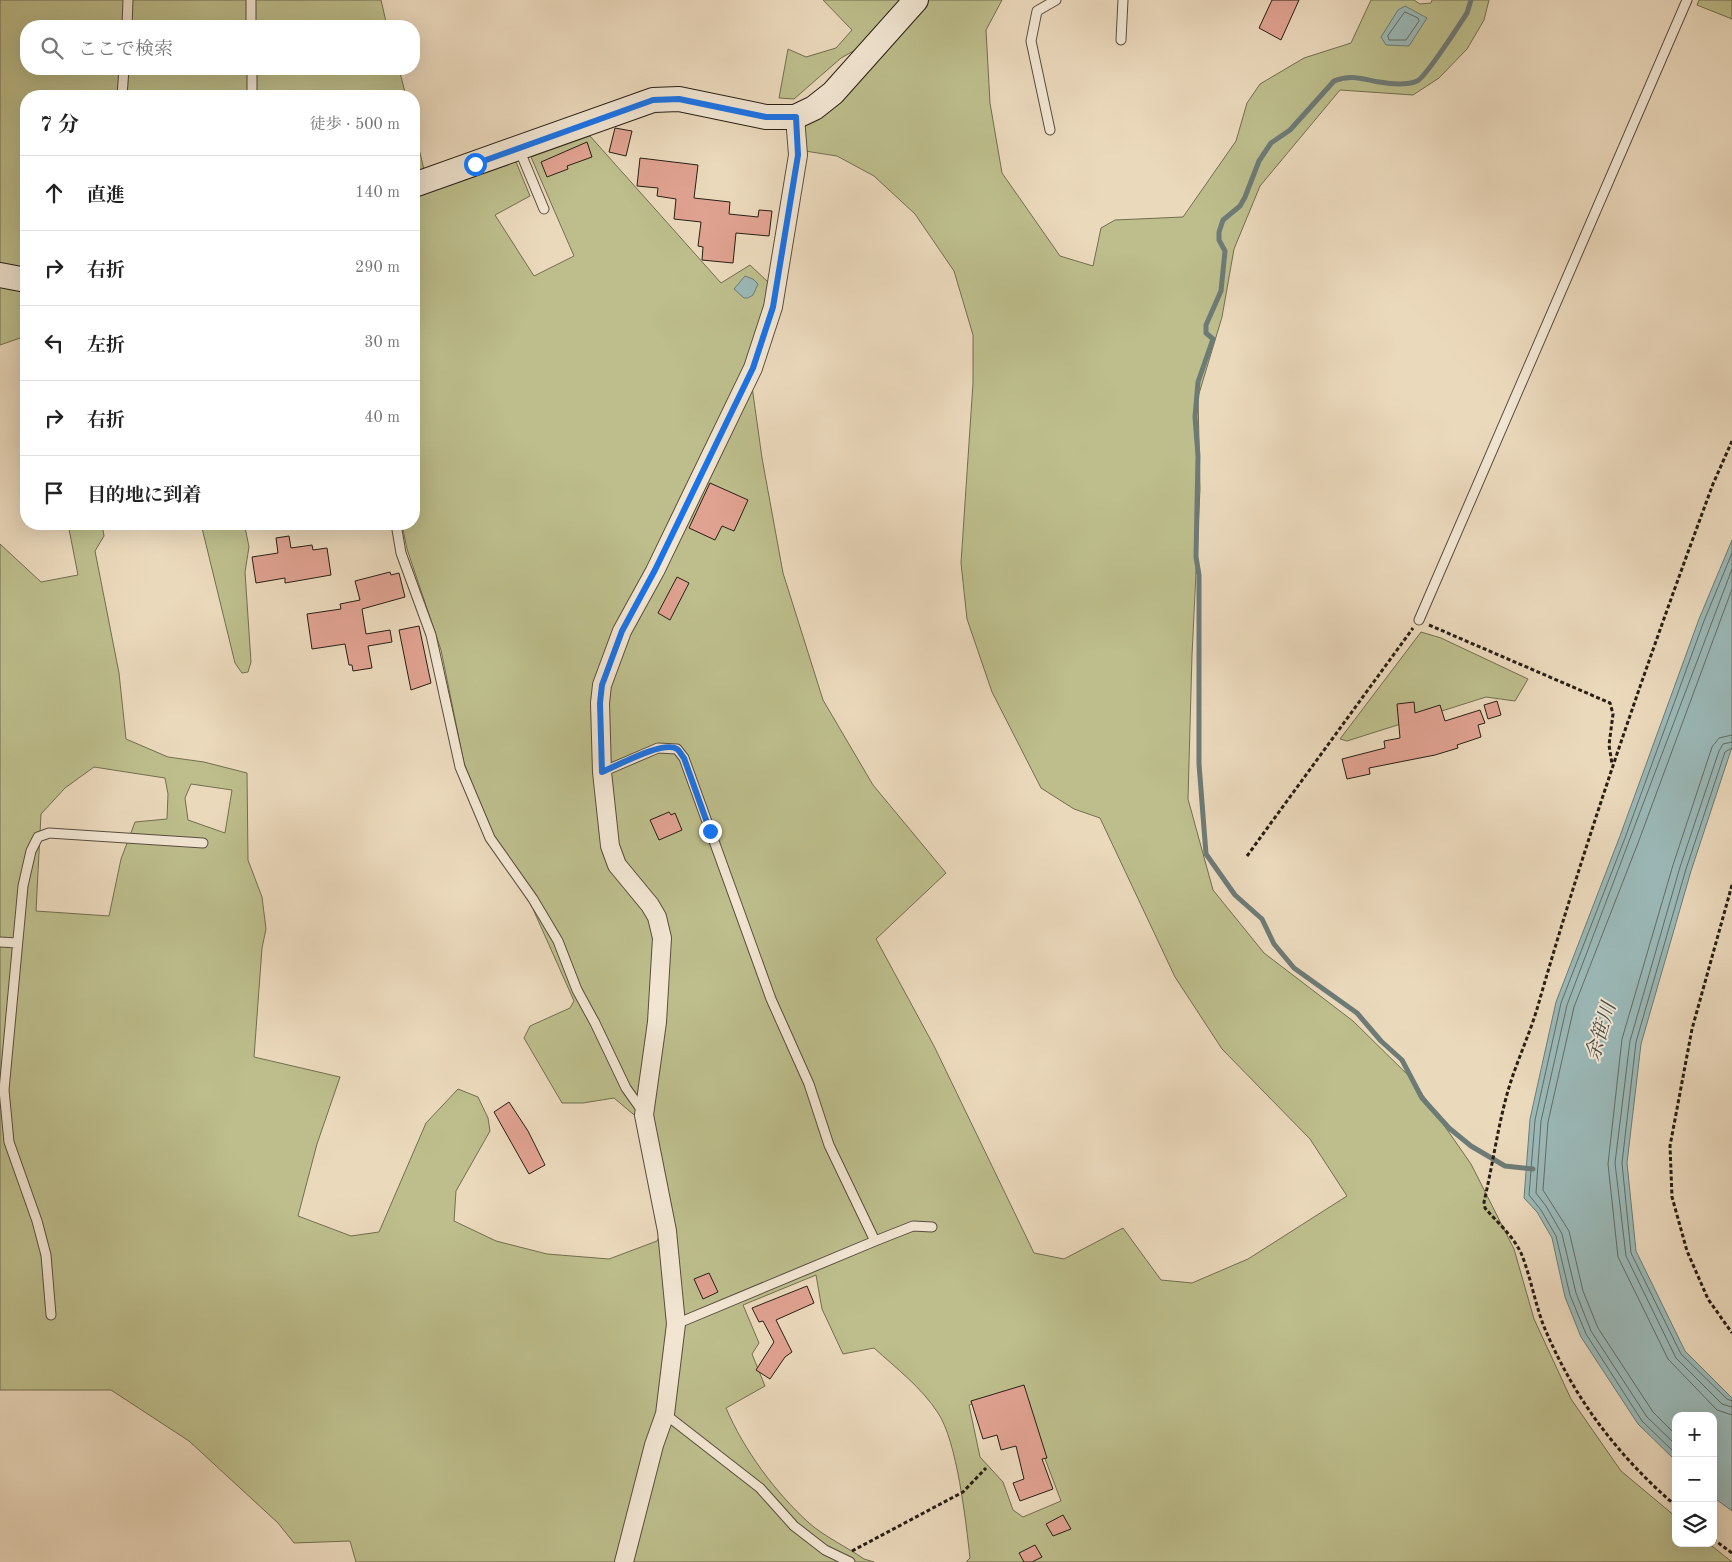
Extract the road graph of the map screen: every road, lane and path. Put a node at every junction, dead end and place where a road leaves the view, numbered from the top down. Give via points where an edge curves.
1 (128, 0) edge
2 (251, 0) edge
3 (916, 0) edge
4 (1056, 0) edge
5 (1123, 0) edge
6 (1687, 0) edge
7 (127, 20) edge
8 (252, 20) edge
9 (1121, 40) dead end
10 (124, 75) edge
11 (252, 75) edge
12 (122, 90) edge
13 (252, 90) edge
14 (796, 117) junction
15 (1050, 130) dead end
16 (518, 149) junction
17 (420, 183) edge
18 (544, 209) dead end
19 (0, 275) edge
20 (20, 279) edge
21 (1732, 441) edge
22 (397, 530) edge
23 (1419, 620) junction
24 (1612, 765) junction
25 (602, 772) junction
26 (203, 843) dead end
27 (1246, 856) dead end
28 (1732, 885) edge
29 (0, 942) edge
30 (17, 943) junction
31 (644, 1115) junction
32 (932, 1227) dead end
33 (875, 1241) junction
34 (51, 1315) dead end
35 (676, 1324) junction
36 (1732, 1333) edge
37 (665, 1414) junction
38 (986, 1468) dead end
39 (1672, 1503) edge
40 (1717, 1541) edge
41 (1732, 1553) edge
42 (844, 1560) edge
43 (624, 1562) edge

1 - 7 lane
2 - 8 lane
3 - 14 street via 833,93
4 - 15 lane via 1037,11 1032,41
5 - 9 lane
6 - 23 lane
10 - 12 lane
11 - 13 lane
14 - 16 street via 766,117 679,99 653,100
14 - 25 street via 798,155 766,335 749,377 622,631 602,685
16 - 17 street
16 - 18 lane
19 - 20 street
21 - 24 path via 1713,484
22 - 31 lane via 401,554 431,635 460,768 490,838 534,899 558,941 577,990 626,1088
23 - 24 path via 1610,702 1614,714 1610,745
23 - 27 path
24 - 39 path via 1530,1030 1517,1060 1484,1202 1485,1208 1520,1252 1545,1329 1578,1392 1610,1441
25 - 31 street via 610,846 617,865 650,905 662,938 657,1022
25 - 33 lane via 658,748 677,749 684,758 771,999 808,1084 829,1145
26 - 30 lane via 49,833 38,837 31,851 23,886
28 - 36 path via 1692,1028 1670,1146 1672,1197 1687,1251 1708,1300
29 - 30 lane
30 - 34 lane via 4,1090 9,1142 46,1255
31 - 35 street via 667,1231
32 - 33 lane via 913,1226
33 - 35 lane
35 - 37 street
37 - 42 lane via 760,1488 794,1526
37 - 43 street
38 - 42 path via 963,1492
40 - 41 path

